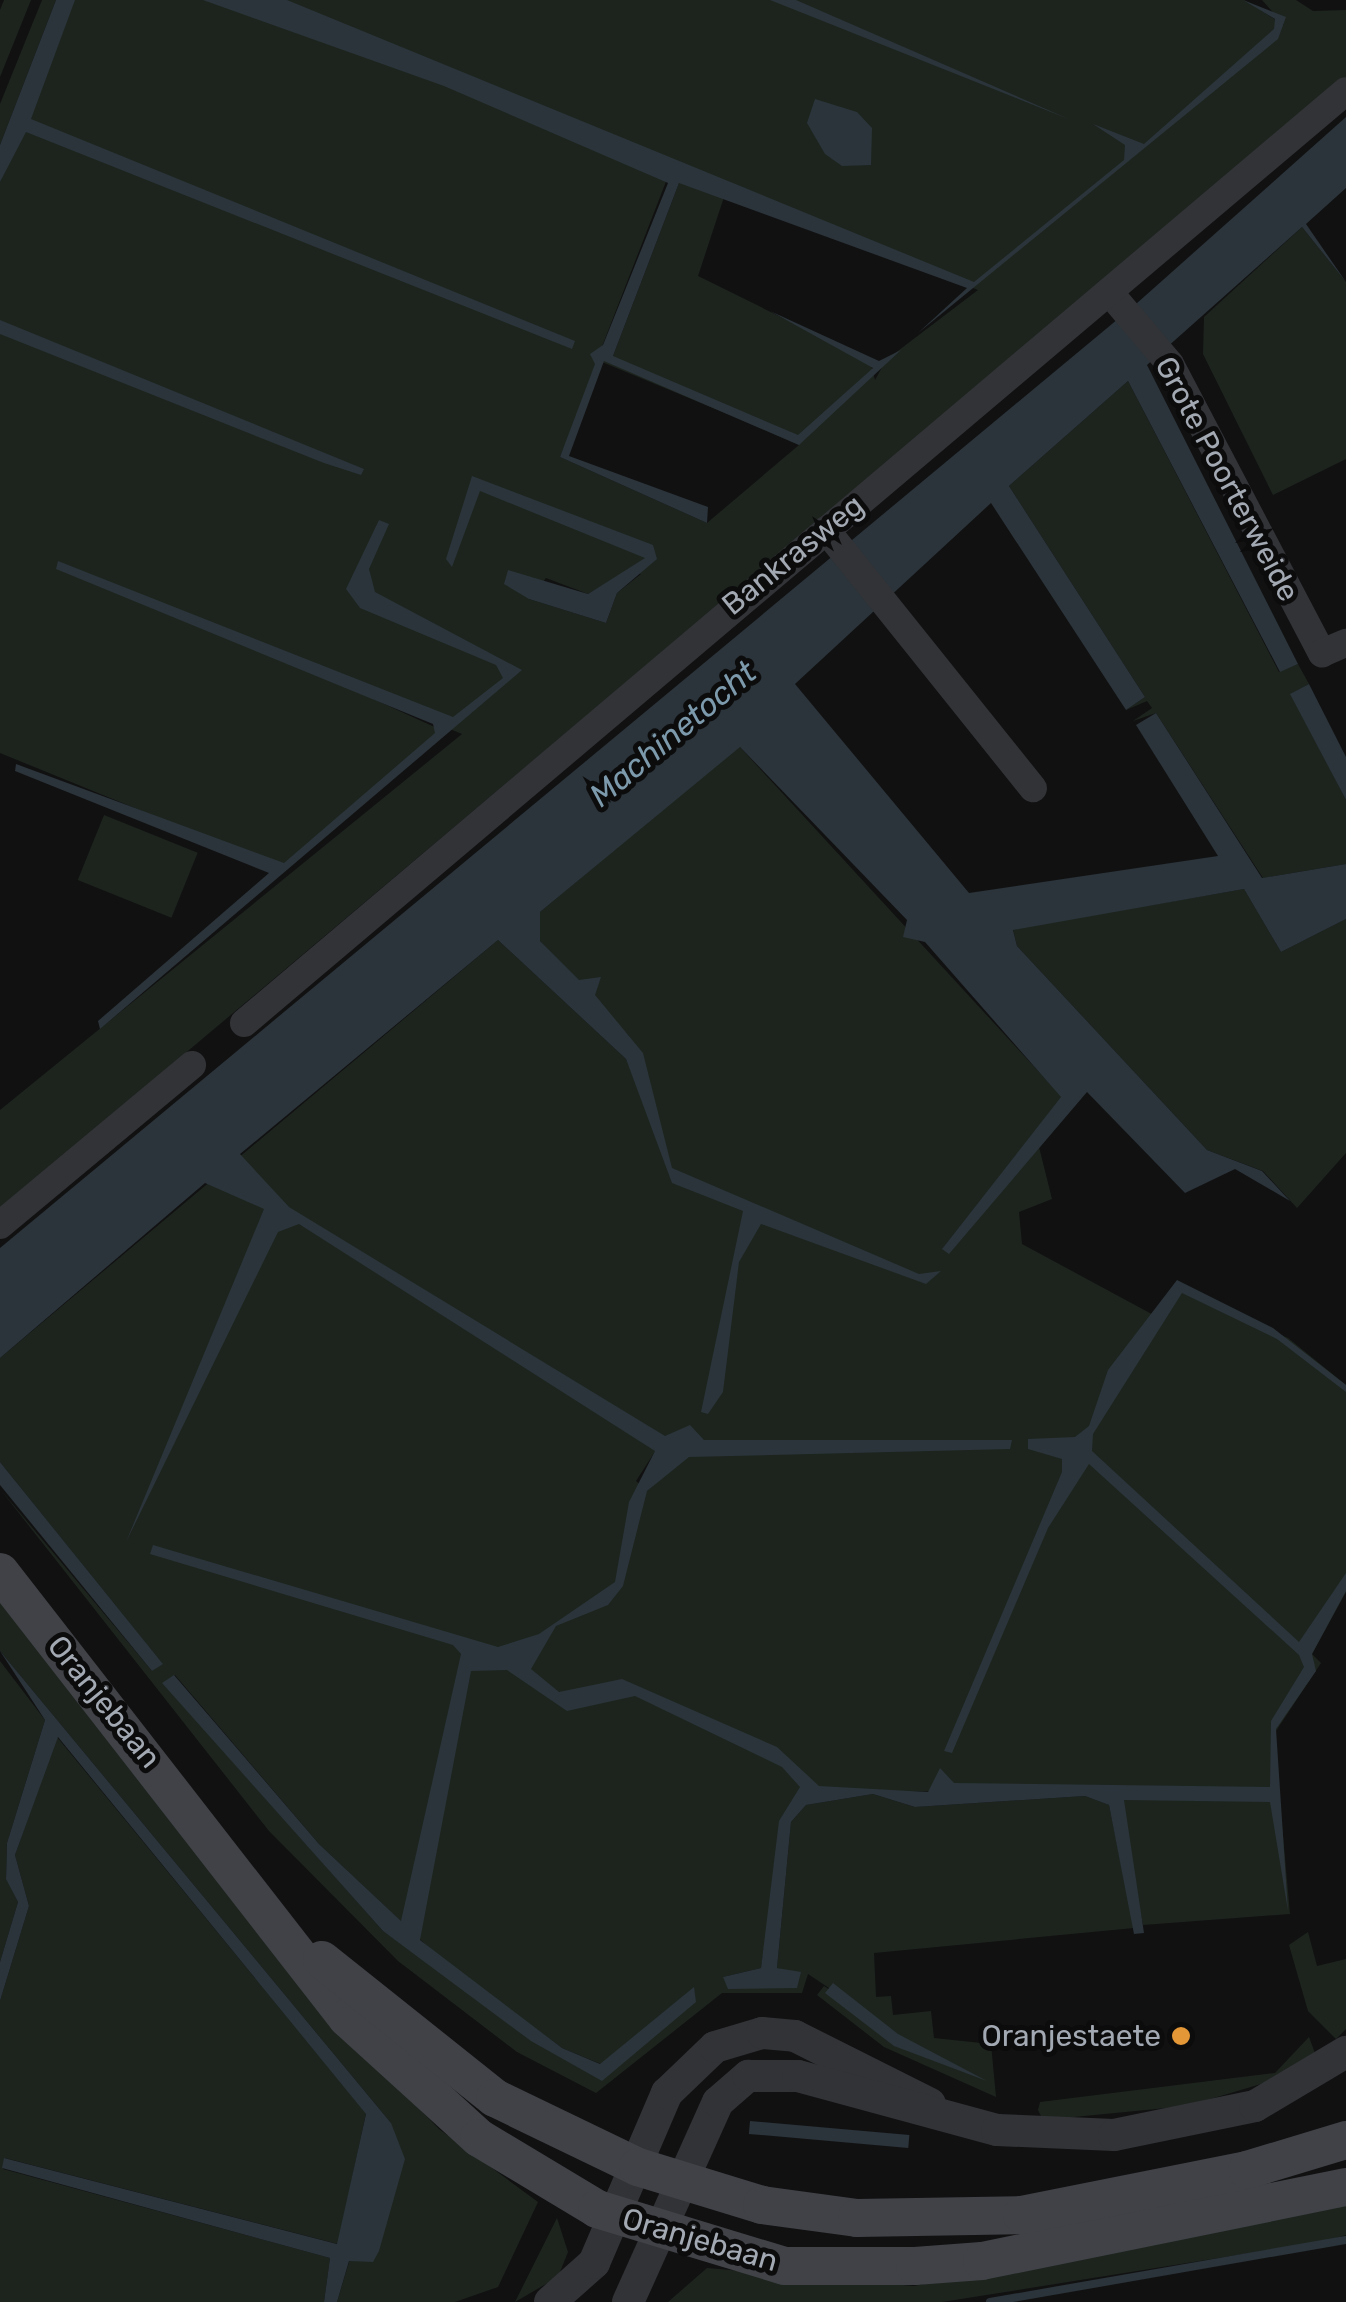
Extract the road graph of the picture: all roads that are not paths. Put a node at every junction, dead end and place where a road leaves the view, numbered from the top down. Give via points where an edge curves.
1 (1346, 91) edge
2 (1116, 300) junction
3 (833, 538) junction
4 (1346, 643) edge
5 (1032, 788) dead end
6 (244, 1023) dead end
7 (192, 1065) dead end
8 (0, 1225) edge
9 (0, 1572) edge
10 (282, 1926) junction
11 (1346, 2052) edge
12 (954, 2119) junction
13 (1346, 2140) edge
14 (638, 2166) junction
15 (687, 2182) junction
16 (1346, 2187) edge
17 (616, 2217) junction
18 (661, 2236) junction
19 (557, 2301) edge
20 (628, 2302) edge

1 - 2 street, Bankrasweg
2 - 3 street, Bankrasweg
2 - 4 street, Grote Poorterweide via 1170,364 1322,652
3 - 5 street via 892,604
3 - 6 street, Bankrasweg
7 - 8 street
9 - 10 main road, Oranjebaan
10 - 14 main road, Oranjebaan via 495,2098
10 - 17 main road, Oranjebaan via 347,2018 440,2108 525,2170
11 - 12 street via 1284,2096 1158,2130 1056,2137
12 - 14 street via 811,2042 762,2033 728,2040 687,2068
12 - 15 street via 764,2072 718,2102
13 - 15 main road, Oranjebaan via 1115,2200 957,2220 857,2218
14 - 15 main road, Oranjebaan
14 - 17 street
15 - 18 street
16 - 18 main road, Oranjebaan via 948,2264 785,2266
17 - 18 main road, Oranjebaan
17 - 19 street via 594,2263
18 - 20 street

